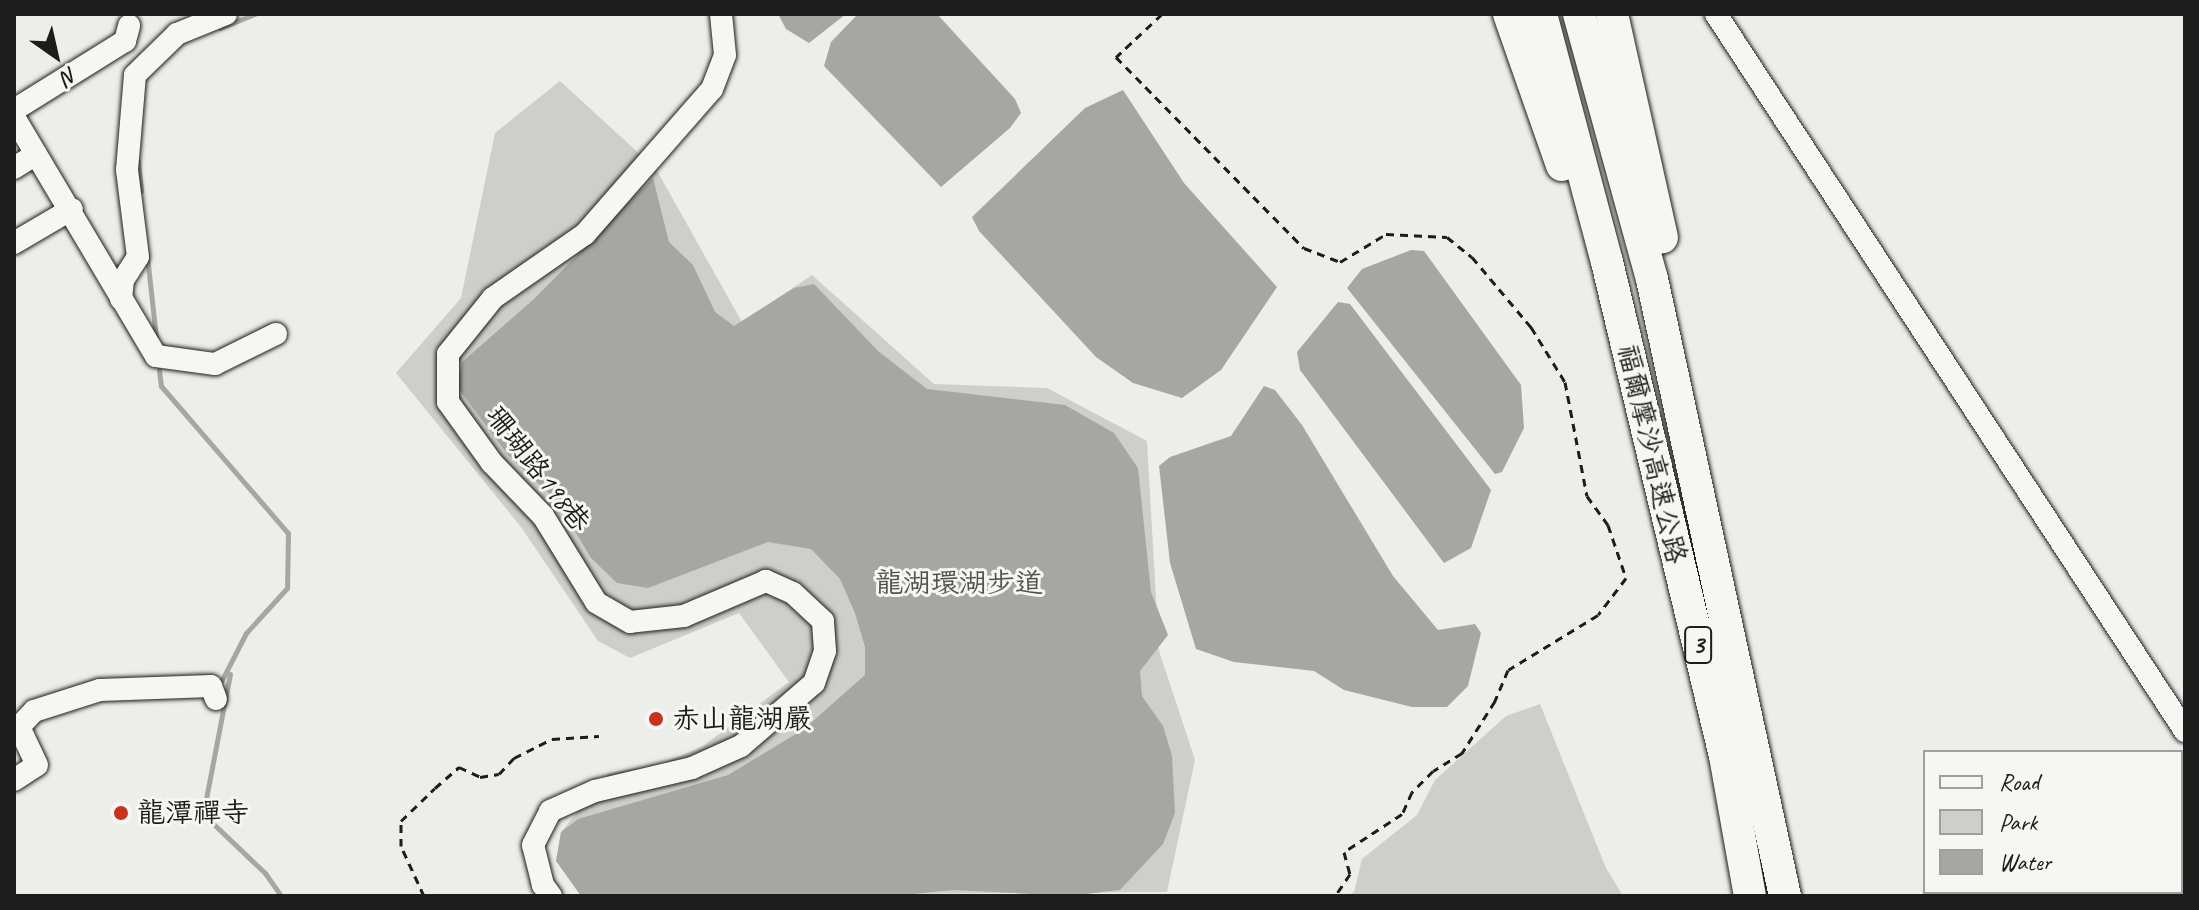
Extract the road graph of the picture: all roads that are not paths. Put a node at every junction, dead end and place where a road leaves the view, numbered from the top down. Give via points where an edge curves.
1 (226, 14) edge
2 (721, 14) edge
3 (1509, 14) edge
4 (1541, 14) edge
5 (1579, 14) edge
6 (1612, 14) edge
7 (1716, 14) edge
8 (129, 26) dead end
9 (14, 110) edge
10 (14, 117) edge
11 (36, 154) junction
12 (14, 168) edge
13 (72, 209) junction
14 (14, 243) edge
15 (121, 299) junction
16 (276, 334) dead end
17 (1637, 396) junction
18 (1687, 457) junction
19 (216, 699) dead end
20 (2185, 731) edge
21 (14, 780) edge
22 (551, 896) edge
23 (1750, 896) edge
24 (1785, 896) edge

1 - 15 street via 177,34 135,75 127,170 138,257 123,280
2 - 22 street, 珊瑚路198巷 via 725,55 712,89 585,234 493,298 448,354 448,402 492,463 543,516 596,602 630,622 684,616 766,581 793,593 823,621 825,651 814,683 741,746 692,768 595,791 550,811 533,845
3 - 17 highway
4 - 17 highway, 福爾摩沙高速公路 / 3
5 - 18 highway, 福爾摩沙高速公路 / 3 via 1652,279
6 - 18 highway via 1693,376
7 - 20 street
8 - 9 street via 125,41
10 - 11 street
11 - 12 street
11 - 13 street
13 - 14 street
13 - 15 street
15 - 16 street via 156,356 190,364 215,364
17 - 23 highway, 福爾摩沙高速公路 / 3 via 1725,756
18 - 24 highway, 福爾摩沙高速公路 / 3 via 1762,769
19 - 21 street via 211,686 100,690 34,711 19,727 37,765

